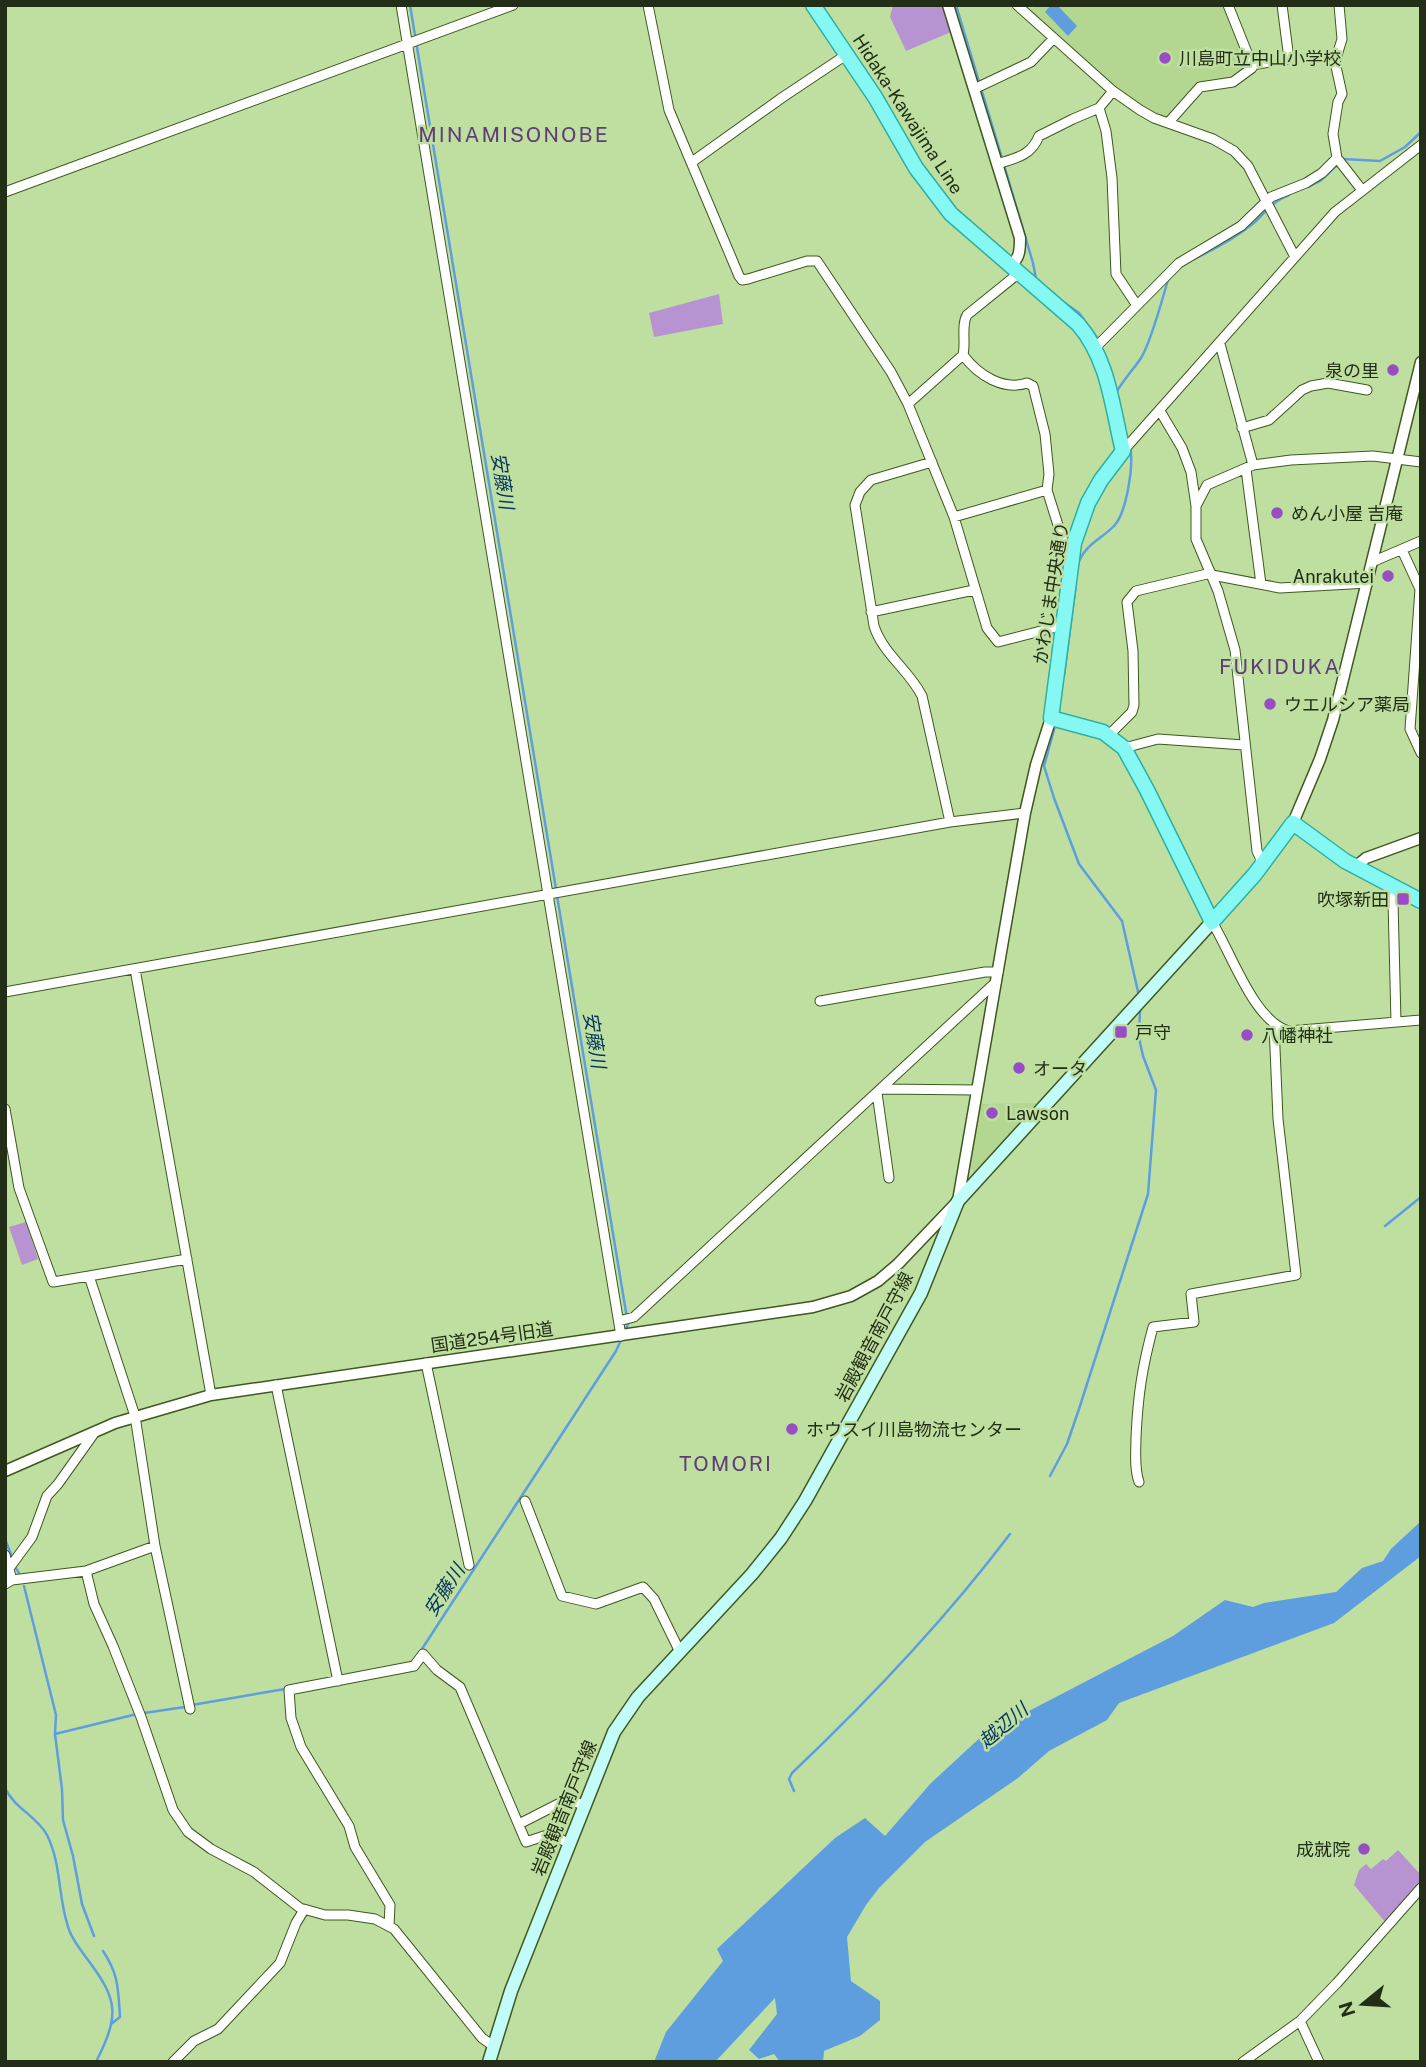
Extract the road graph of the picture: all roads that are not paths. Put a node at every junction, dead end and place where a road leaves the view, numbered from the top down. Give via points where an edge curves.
1 (401, 5) edge
2 (513, 5) edge
3 (648, 5) edge
4 (813, 5) edge
5 (948, 5) edge
6 (1017, 5) edge
7 (1228, 5) edge
8 (1283, 5) edge
9 (1339, 5) edge
10 (1054, 38) junction
11 (407, 44) junction
12 (846, 55) junction
13 (1252, 65) junction
14 (974, 89) junction
15 (1113, 91) junction
16 (1099, 108) junction
17 (1168, 122) junction
18 (1421, 145) edge
19 (1337, 158) junction
20 (692, 162) junction
21 (997, 164) junction
22 (1362, 190) junction
23 (5, 191) edge
24 (1266, 202) junction
25 (1295, 257) junction
26 (1015, 269) junction
27 (1136, 304) junction
28 (1220, 344) junction
29 (1095, 348) junction
30 (963, 355) junction
31 (1421, 362) edge
32 (1367, 390) dead end
33 (908, 404) junction
34 (1160, 411) junction
35 (1242, 428) junction
36 (1124, 451) junction
37 (1398, 458) junction
38 (932, 462) junction
39 (1421, 462) edge
40 (1250, 467) junction
41 (1191, 476) junction
42 (1207, 485) junction
43 (1047, 490) junction
44 (1196, 506) junction
45 (954, 517) junction
46 (1421, 541) edge
47 (1402, 550) junction
48 (1072, 559) junction
49 (1372, 562) junction
50 (1212, 574) junction
51 (1368, 583) junction
52 (1261, 584) junction
53 (1420, 588) edge
54 (974, 590) junction
55 (871, 612) junction
56 (1064, 625) junction
57 (1419, 638) edge
58 (1417, 689) edge
59 (1051, 718) junction
60 (1109, 735) junction
61 (1418, 742) edge
62 (1244, 745) junction
63 (1124, 748) junction
64 (1421, 753) edge
65 (1026, 813) junction
66 (950, 822) junction
67 (1293, 823) junction
68 (1421, 838) edge
69 (1263, 864) junction
70 (1355, 867) junction
71 (1396, 889) junction
72 (549, 895) junction
73 (1421, 901) edge
74 (1212, 922) junction
75 (135, 969) junction
76 (997, 977) junction
77 (5, 992) edge
78 (820, 1001) dead end
79 (1421, 1020) edge
80 (1396, 1022) junction
81 (1274, 1025) junction
82 (977, 1090) junction
83 (879, 1091) junction
84 (5, 1109) edge
85 (9, 1148) edge
86 (889, 1178) dead end
87 (958, 1201) junction
88 (187, 1259) junction
89 (89, 1276) junction
90 (619, 1321) junction
91 (621, 1336) junction
92 (426, 1363) junction
93 (276, 1385) junction
94 (211, 1395) junction
95 (135, 1416) junction
96 (96, 1430) junction
97 (5, 1471) edge
98 (1139, 1482) dead end
99 (525, 1501) dead end
100 (155, 1546) junction
101 (5, 1555) edge
102 (469, 1565) dead end
103 (10, 1567) junction
104 (86, 1571) junction
105 (9, 1582) edge
106 (680, 1652) junction
107 (338, 1681) junction
108 (190, 1709) dead end
109 (583, 1805) junction
110 (519, 1824) junction
111 (568, 1843) junction
112 (1421, 1888) edge
113 (304, 1910) junction
114 (389, 1926) junction
115 (1300, 2021) junction
116 (492, 2045) junction
117 (173, 2062) edge
118 (489, 2062) edge
119 (1243, 2062) edge
120 (1319, 2062) edge

1 - 11 street
2 - 11 street
3 - 20 street via 669,110
4 - 12 main road, Hidaka-Kawajima Line
5 - 14 street
6 - 10 street
7 - 13 street
8 - 13 street via 1289,59
9 - 19 street via 1342,39 1335,62 1342,94 1333,134
10 - 14 street via 1031,62
10 - 15 street
11 - 23 street
11 - 72 street
12 - 20 street
12 - 26 main road, Hidaka-Kawajima Line via 916,168 951,214
13 - 17 street via 1233,82 1200,87
14 - 21 street
15 - 16 street
15 - 17 street
16 - 21 street via 1039,136 1026,154
16 - 27 street via 1112,178 1116,274
17 - 24 street via 1227,145 1248,166
18 - 22 street
19 - 22 street
19 - 24 street via 1312,179
20 - 33 street via 742,280 817,261
21 - 26 street via 1020,238
22 - 25 street via 1335,212
24 - 25 street
24 - 27 street via 1241,226 1179,263
25 - 28 street
26 - 29 main road via 1078,324
26 - 30 street via 967,315
27 - 29 street
28 - 34 street
28 - 35 street
29 - 36 main road
30 - 33 street
30 - 43 street via 986,377 1016,387 1032,386 1045,434
31 - 37 street
32 - 35 street via 1328,383 1311,386 1269,420
33 - 38 street
34 - 36 street
34 - 41 street
35 - 40 street
36 - 48 main road, かわじま中央通り via 1087,503
37 - 39 street
37 - 40 street via 1302,459
37 - 49 street
38 - 45 street
38 - 55 street via 871,480 860,492 855,505
40 - 42 street
40 - 52 street
41 - 42 street
41 - 44 street
42 - 44 street
43 - 45 street
43 - 48 street
44 - 50 street via 1196,539
45 - 54 street
46 - 47 street
47 - 49 street
47 - 53 street
48 - 56 main road, かわじま中央通り
49 - 51 street
50 - 52 street
50 - 60 street via 1130,596 1134,705
50 - 62 street via 1231,632
51 - 52 street
51 - 67 street via 1334,720
53 - 57 street
54 - 55 street
54 - 56 street via 987,628 998,642
55 - 66 street via 879,641 915,681 922,696
56 - 59 main road, かわじま中央通り
57 - 58 street
58 - 61 street via 1410,729
59 - 60 main road
59 - 65 street, かわじま中央通り
60 - 63 main road
61 - 64 street
62 - 63 street via 1158,739
62 - 69 street via 1257,851
63 - 74 main road
65 - 66 street
65 - 76 street, かわじま中央通り
66 - 72 street
67 - 69 main road
67 - 70 main road
68 - 70 street via 1366,858
69 - 74 main road
70 - 71 main road
71 - 73 main road
71 - 80 street
72 - 75 street
72 - 90 street
74 - 81 street via 1256,1002
74 - 87 main road, 岩殿観音南戸守線
75 - 77 street
75 - 88 street
76 - 78 street via 985,972
76 - 82 street, かわじま中央通り
76 - 83 street
79 - 80 street
80 - 81 street via 1289,1031
81 - 98 street via 1278,1119 1296,1275 1191,1294 1194,1322 1153,1327 1140,1373
82 - 83 street
82 - 87 street, かわじま中央通り
83 - 86 street
83 - 90 street via 634,1317
84 - 85 street
85 - 89 street via 53,1282
87 - 91 street, 国道254号旧道 via 898,1264 851,1296 813,1307
87 - 106 main road, 岩殿観音南戸守線 via 921,1293 805,1501 752,1574
88 - 89 street
88 - 94 street
89 - 95 street
90 - 91 street
91 - 92 street, 国道254号旧道
92 - 93 street, 国道254号旧道
92 - 102 street
93 - 94 street, 国道254号旧道
93 - 107 street
94 - 95 street, 国道254号旧道
95 - 96 street, 国道254号旧道
95 - 100 street
96 - 97 street, 国道254号旧道
96 - 103 street via 47,1496 32,1537
99 - 106 street via 562,1596 596,1604 643,1587 654,1599
100 - 104 street
100 - 108 street
101 - 103 street
103 - 105 street
104 - 105 street
104 - 113 street via 94,1604 173,1810 188,1832 254,1871
106 - 109 main road, 岩殿観音南戸守線 via 638,1697 614,1732
107 - 110 street via 414,1666 423,1654 460,1687
107 - 114 street via 289,1690 291,1718 301,1746 390,1905
109 - 110 street via 568,1799
109 - 111 main road, 岩殿観音南戸守線
110 - 111 street via 526,1842 550,1834
111 - 116 main road, 岩殿観音南戸守線
112 - 115 street
113 - 114 street via 375,1919
113 - 117 street via 280,1962 218,2029 194,2041
114 - 116 street
115 - 119 street
115 - 120 street
116 - 118 main road, 岩殿観音南戸守線

